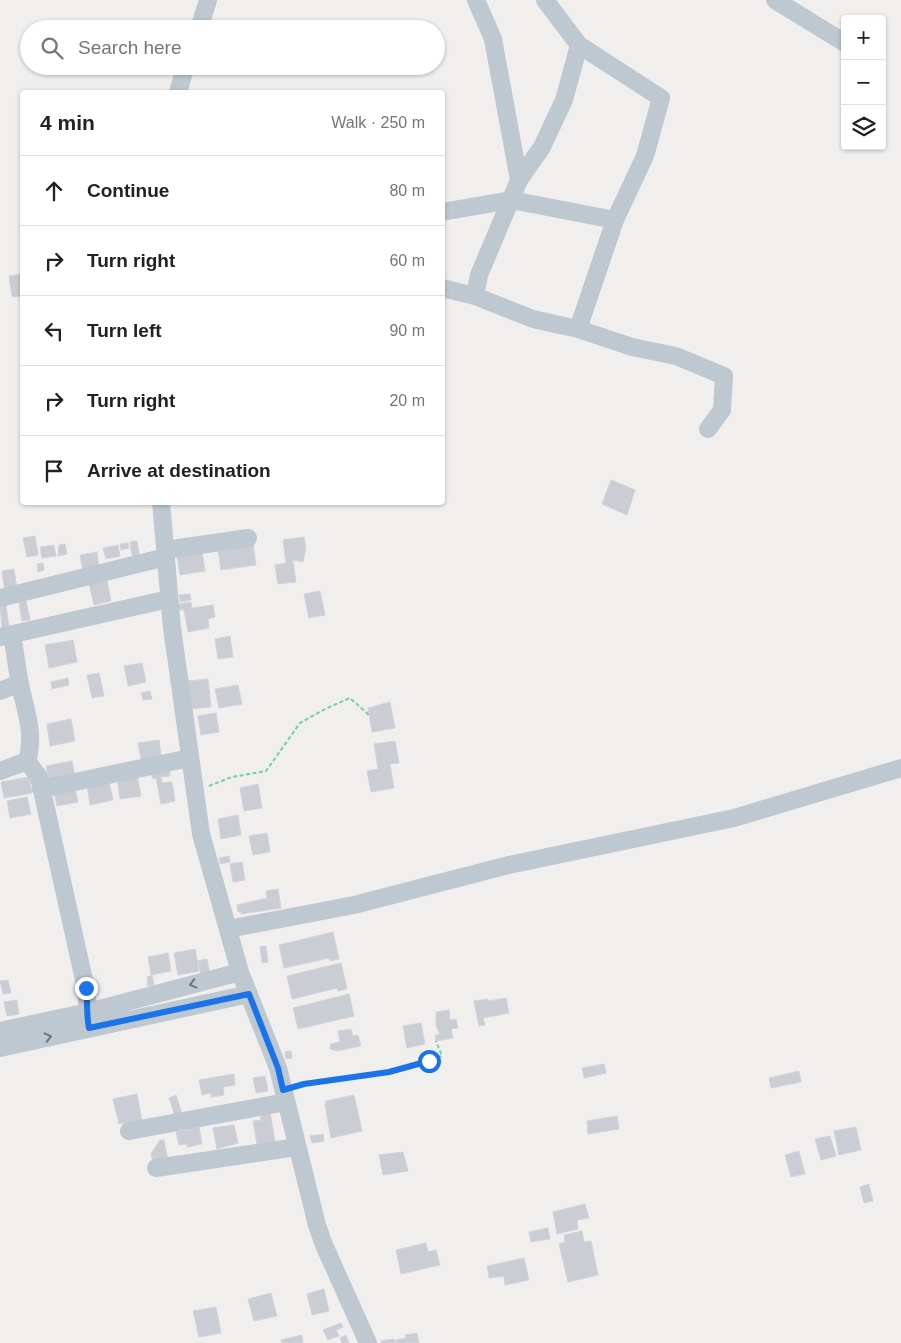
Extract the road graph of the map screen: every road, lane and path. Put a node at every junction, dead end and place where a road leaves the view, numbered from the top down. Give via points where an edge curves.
1 (208, 0) edge
2 (476, 0) edge
3 (545, 0) edge
4 (775, 0) edge
5 (202, 20) edge
6 (841, 41) edge
7 (579, 45) junction
8 (183, 75) edge
9 (179, 90) edge
10 (519, 180) junction
11 (511, 200) junction
12 (445, 211) edge
13 (615, 220) junction
14 (445, 289) edge
15 (475, 296) junction
16 (578, 329) junction
17 (708, 429) dead end
18 (161, 505) edge
19 (248, 538) dead end
20 (166, 554) junction
21 (0, 598) edge
22 (169, 599) junction
23 (6, 636) edge
24 (20, 683) junction
25 (0, 692) edge
26 (370, 716) dead end
27 (190, 758) junction
28 (27, 761) junction
29 (901, 768) edge
30 (0, 771) edge
31 (41, 789) junction
32 (195, 792) junction
33 (228, 929) junction
34 (240, 972) junction
35 (249, 994) junction
36 (87, 1020) junction
37 (0, 1031) edge
38 (436, 1041) dead end
39 (0, 1048) edge
40 (285, 1096) junction
41 (129, 1131) dead end
42 (296, 1147) junction
43 (156, 1168) dead end
44 (368, 1343) edge

1 - 5 street
2 - 10 street via 493,39
3 - 7 street
4 - 6 street
7 - 10 street via 564,100 542,147
7 - 13 street via 661,98 645,156
8 - 9 street
10 - 11 street
11 - 12 street
11 - 13 street
11 - 15 street via 479,275
13 - 16 street
14 - 15 street
15 - 16 street via 533,319
16 - 17 street via 632,347 676,356 724,376 722,410
18 - 20 street
19 - 20 street
20 - 21 street
20 - 22 street
22 - 23 street
22 - 27 street
23 - 24 street
24 - 25 street
24 - 28 street via 32,747
26 - 32 path via 350,698 300,723 266,771 232,777
27 - 31 street
27 - 32 street
28 - 30 street
28 - 31 street via 39,777
29 - 33 street via 734,818 509,866 354,905
31 - 36 street via 86,988
32 - 33 street via 201,834
33 - 34 street
34 - 35 street
34 -> 36 street
35 - 36 street
35 - 40 street via 278,1068
36 - 37 street
39 -> 36 street
38 - 40 path via 442,1056 429,1061 389,1072 304,1084
40 - 41 street
40 - 42 street
42 - 43 street
42 - 44 street via 324,1246

